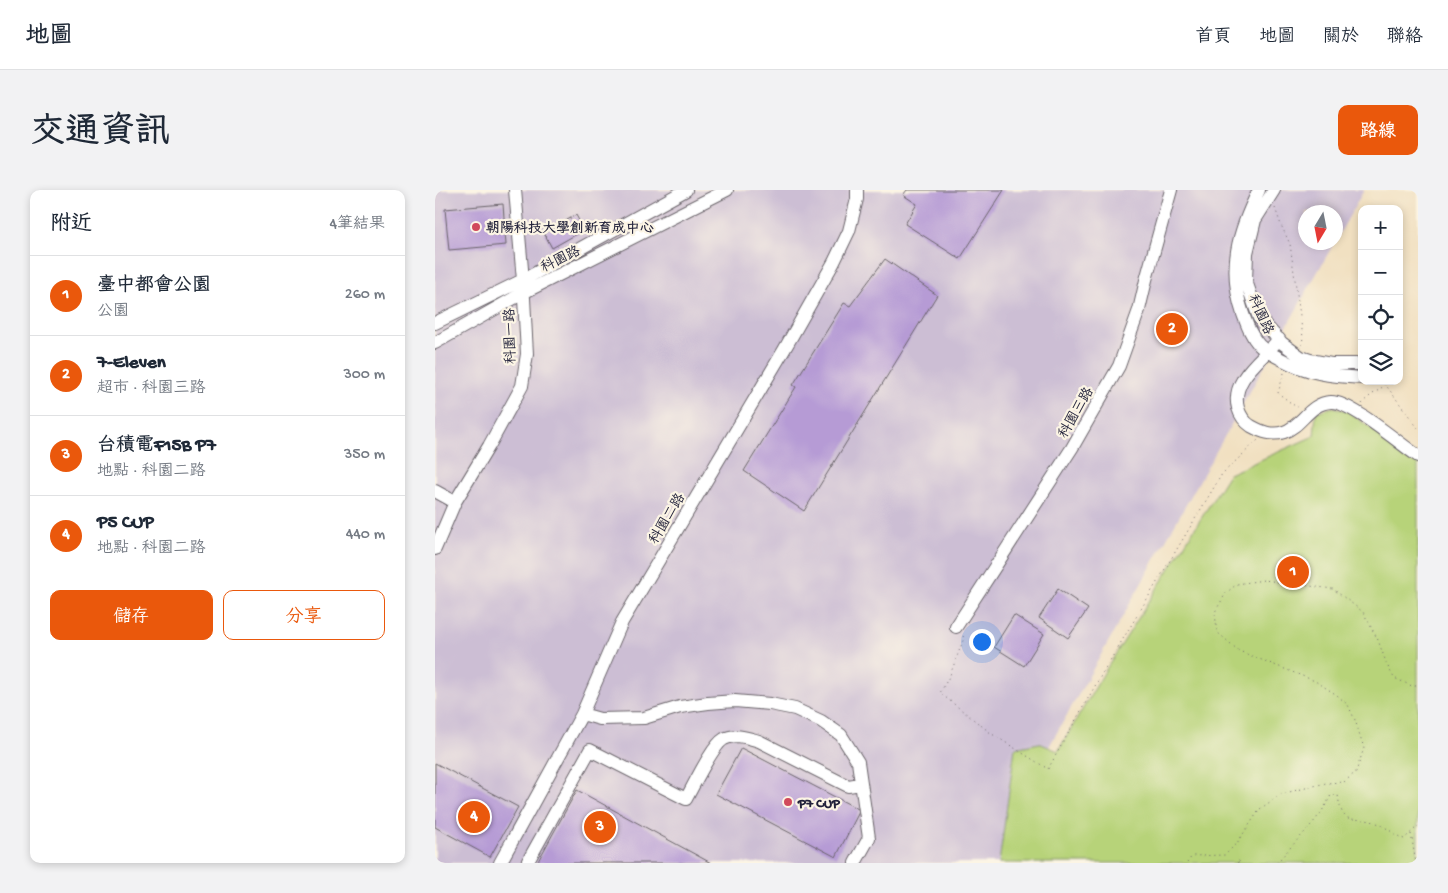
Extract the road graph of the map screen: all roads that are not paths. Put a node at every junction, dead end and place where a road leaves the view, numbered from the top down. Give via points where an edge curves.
1 (515, 190) edge
2 (686, 190) edge
3 (727, 190) edge
4 (857, 190) edge
5 (1171, 190) edge
6 (1259, 190) edge
7 (1274, 190) edge
8 (523, 286) junction
9 (436, 319) edge
10 (1279, 339) junction
11 (435, 343) edge
12 (1269, 352) junction
13 (1358, 364) edge
14 (1358, 378) edge
15 (1418, 456) edge
16 (435, 491) edge
17 (455, 502) junction
18 (435, 549) edge
19 (956, 627) road end
20 (582, 714) junction
21 (861, 784) junction
22 (500, 863) edge
23 (527, 863) edge
24 (855, 863) edge

1 - 8 street, 科園一路
2 - 8 street, 科園路
3 - 8 street, 科園路
4 - 20 street, 科園二路 via 849,231 834,262 622,622
5 - 19 street, 科園三路 via 1139,310 1119,366 1072,448
6 - 12 street, 科園路 via 1240,234 1235,282 1251,335
7 - 10 street, 科園路 via 1255,220 1247,253 1246,280 1259,318
8 - 9 street, 科園路
8 - 11 street, 科園路
8 - 17 street, 科園一路 via 527,354 522,386
10 - 12 street
10 - 13 street, 科園路 via 1310,360
12 - 14 street, 科園路 via 1297,368 1329,376
12 - 15 street via 1244,376 1238,389 1236,400 1247,424 1266,433 1286,431 1311,408 1331,401 1351,408
16 - 17 street
17 - 18 street, 科園一路
20 - 21 street via 600,719 645,718 680,707 735,702 795,709 841,735 858,762
20 - 22 street, 科園二路
21 - 23 street via 848,786 759,741 734,736 716,746 686,799 590,750
21 - 24 street via 869,838

